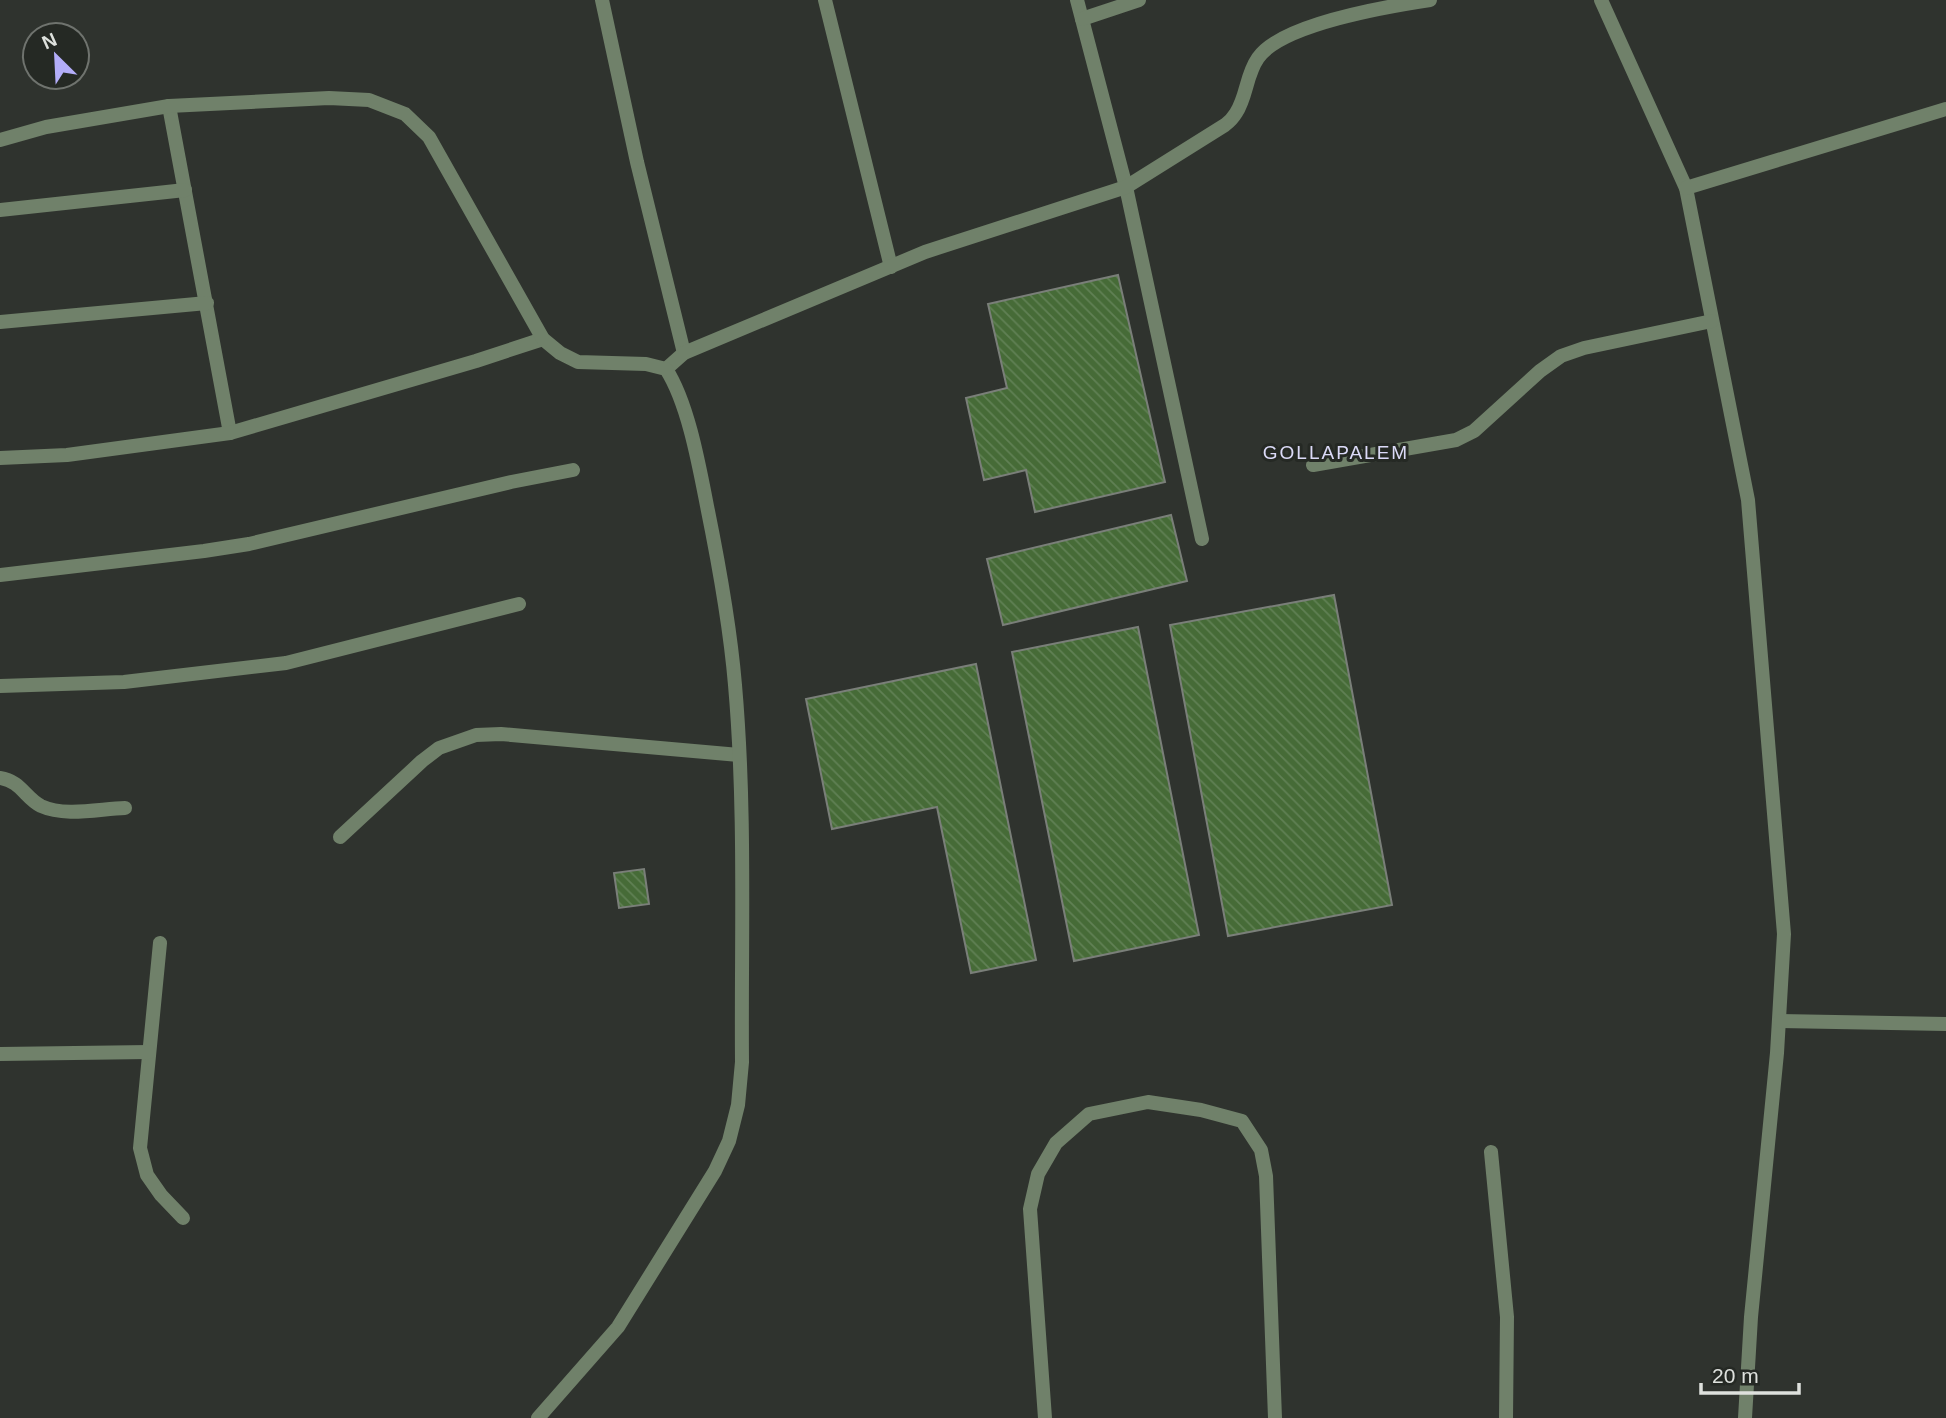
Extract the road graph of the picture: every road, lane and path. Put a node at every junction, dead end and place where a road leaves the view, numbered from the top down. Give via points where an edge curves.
1 (602, 0) edge
2 (825, 0) edge
3 (1077, 0) edge
4 (1139, 0) edge
5 (1430, 0) edge
6 (1601, 0) edge
7 (1082, 19) junction
8 (169, 106) junction
9 (1946, 109) edge
10 (0, 140) edge
11 (1126, 187) junction
12 (1686, 188) junction
13 (185, 190) junction
14 (0, 210) edge
15 (891, 267) junction
16 (207, 303) junction
17 (1712, 321) junction
18 (0, 322) edge
19 (543, 339) junction
20 (684, 353) junction
21 (666, 369) junction
22 (230, 433) junction
23 (0, 458) edge
24 (1313, 465) dead end
25 (573, 470) dead end
26 (1202, 540) dead end
27 (0, 575) edge
28 (519, 604) dead end
29 (0, 686) edge
30 (739, 755) junction
31 (0, 778) edge
32 (125, 808) dead end
33 (340, 837) dead end
34 (160, 943) dead end
35 (1780, 1021) junction
36 (1946, 1024) edge
37 (149, 1052) junction
38 (0, 1055) edge
39 (1491, 1152) dead end
40 (183, 1218) dead end
41 (538, 1418) edge
42 (1045, 1418) edge
43 (1275, 1418) edge
44 (1506, 1418) edge
45 (1745, 1418) edge

1 - 20 street
2 - 15 street
3 - 7 street
4 - 7 street
5 - 11 street via 1376,8 1272,44 1254,64 1236,113 1225,125
6 - 12 street
7 - 11 street
8 - 10 street via 46,127
8 - 13 street
8 - 19 street via 329,98 369,100 405,114 429,137
9 - 12 street
11 - 15 street
11 - 26 street
12 - 17 street
13 - 14 street
13 - 16 street
15 - 20 street
16 - 18 street
16 - 22 street
17 - 24 street via 1561,356 1474,431 1456,440
17 - 35 street via 1748,500 1784,934
19 - 21 street via 578,362
19 - 22 street
20 - 21 street
21 - 30 street via 676,385 698,463 719,565 735,683
22 - 23 street via 67,455
25 - 27 street via 250,544
28 - 29 street via 286,663 124,682
30 - 33 street via 476,735 439,748
30 - 41 street via 741,1062 729,1141 618,1327
31 - 32 street via 21,787 37,804 57,811
34 - 37 street
35 - 36 street
35 - 45 street
37 - 38 street
37 - 40 street via 141,1148 146,1175
39 - 44 street via 1507,1317
42 - 43 street via 1030,1209 1038,1174 1056,1143 1089,1114 1148,1102 1242,1121 1261,1150 1266,1176

